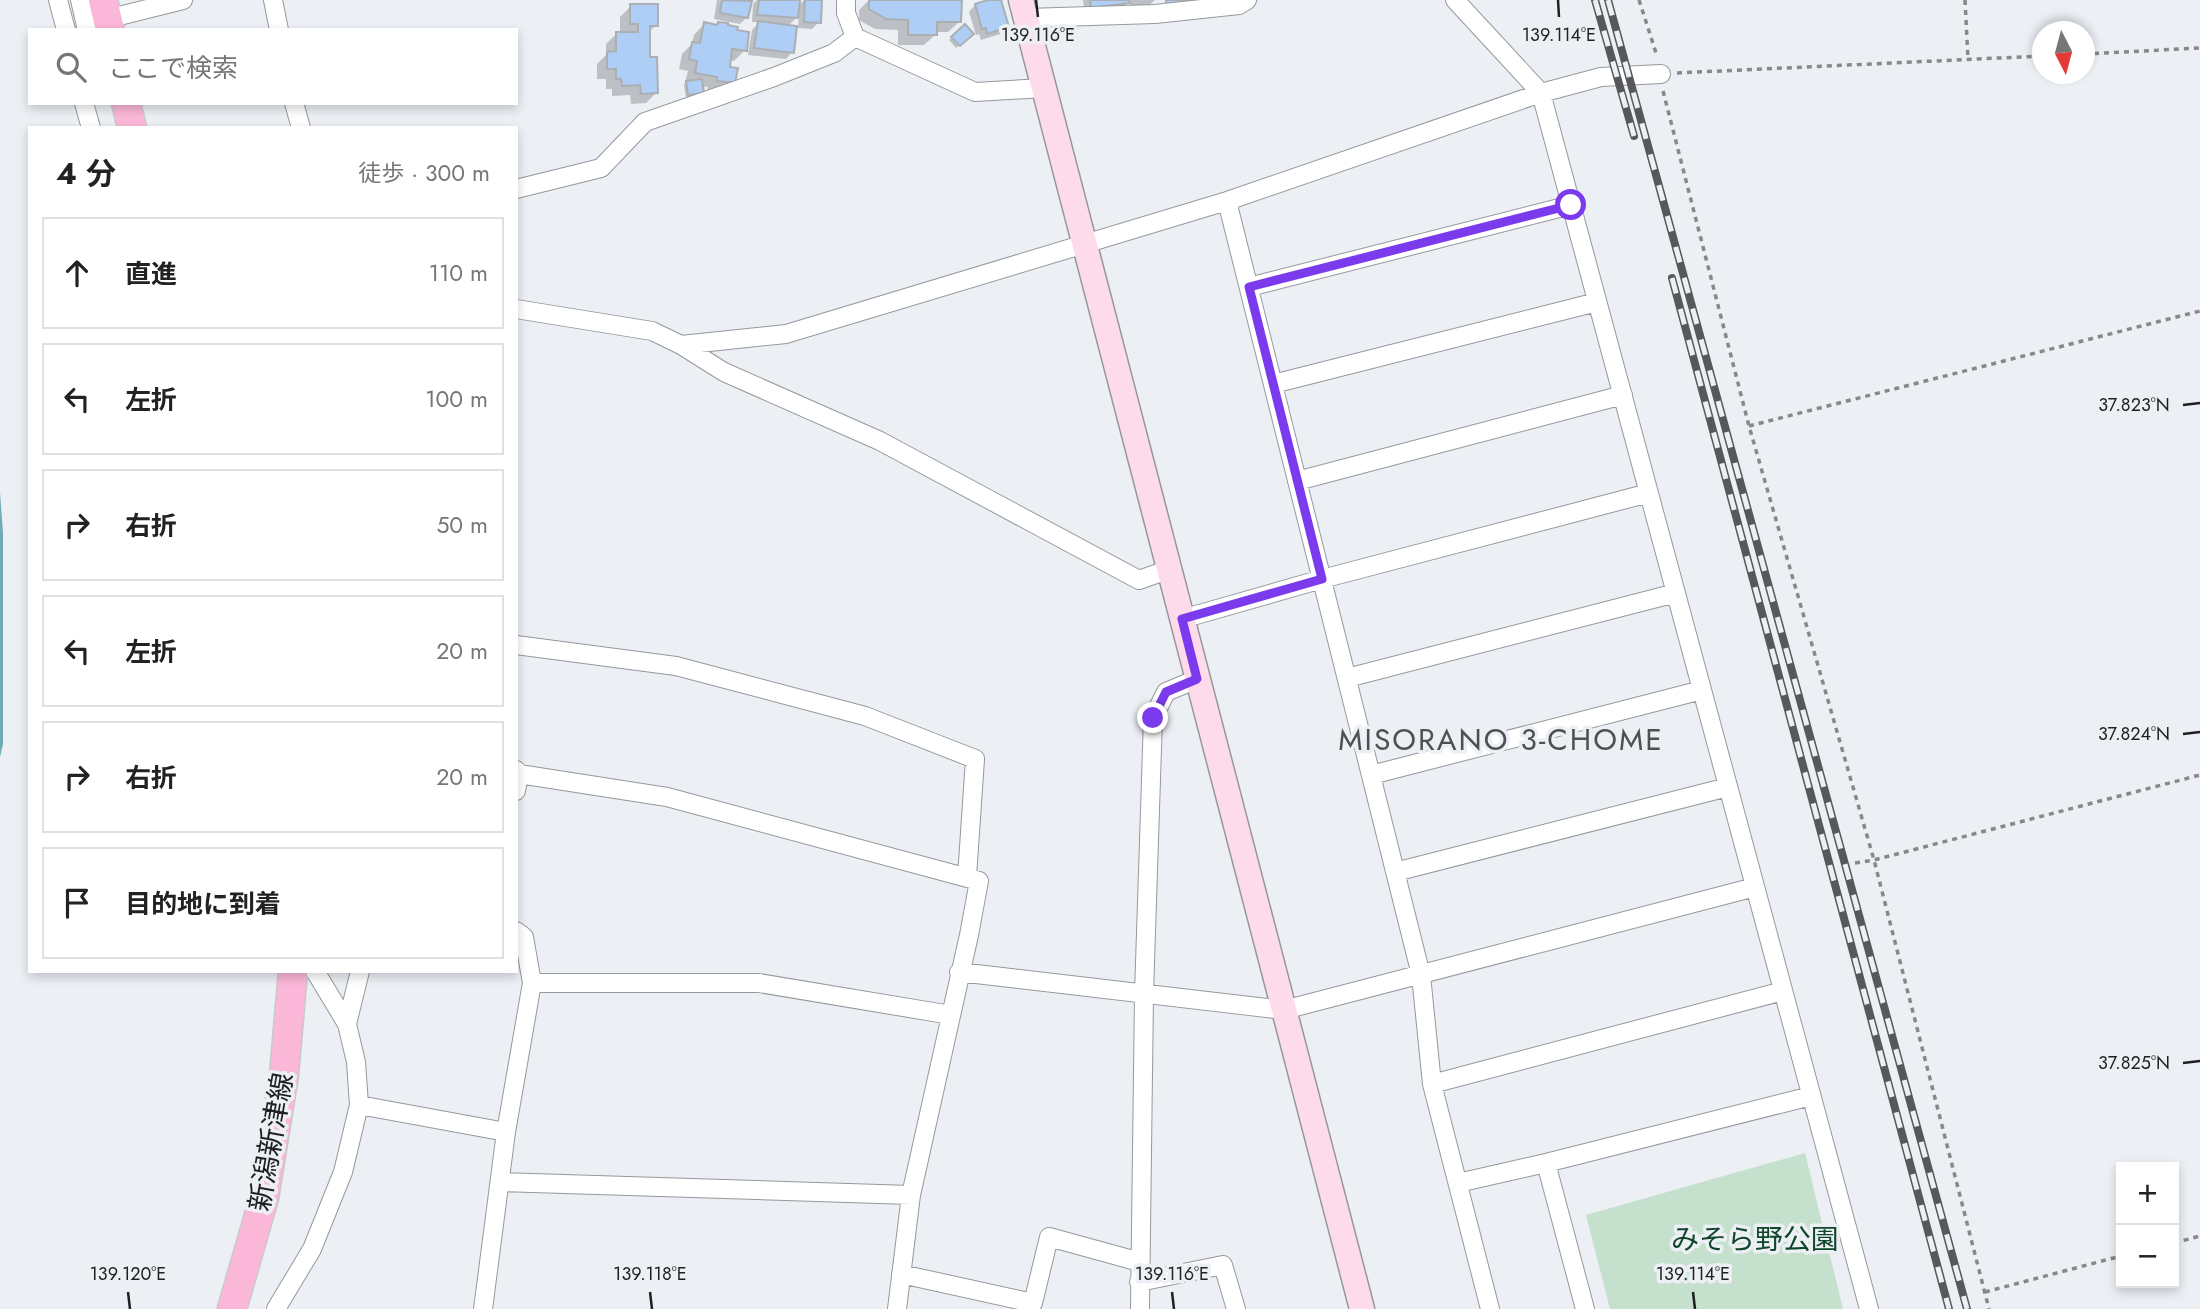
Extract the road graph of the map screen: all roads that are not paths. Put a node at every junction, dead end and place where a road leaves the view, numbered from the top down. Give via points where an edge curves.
1 (58, 0) edge
2 (80, 0) edge
3 (183, 0) edge
4 (273, 0) edge
5 (846, 0) edge
6 (1247, 0) edge
7 (1455, 0) edge
8 (1023, 9) edge
9 (99, 22) edge
10 (65, 28) edge
11 (279, 28) edge
12 (855, 37) junction
13 (1661, 74) road end
14 (1044, 88) junction
15 (1541, 93) junction
16 (84, 105) edge
17 (126, 105) edge
18 (295, 105) edge
19 (90, 126) edge
20 (132, 126) edge
21 (300, 126) edge
22 (518, 189) edge
23 (1227, 201) junction
24 (1571, 205) junction
25 (1085, 245) junction
26 (1249, 287) junction
27 (1597, 302) junction
28 (518, 309) edge
29 (681, 345) junction
30 (1273, 384) junction
31 (1623, 395) junction
32 (1297, 481) junction
33 (1649, 493) junction
34 (1170, 569) junction
35 (1322, 579) junction
36 (1676, 593) junction
37 (1182, 619) junction
38 (518, 645) edge
39 (1347, 678) junction
40 (1197, 679) junction
41 (1702, 690) junction
42 (1371, 775) junction
43 (518, 778) edge
44 (1728, 787) junction
45 (1395, 872) junction
46 (967, 877) junction
47 (1755, 887) junction
48 (519, 935) edge
49 (960, 972) junction
50 (293, 973) edge
51 (316, 973) edge
52 (359, 973) edge
53 (1421, 975) junction
54 (532, 983) junction
55 (1783, 991) junction
56 (1144, 994) junction
57 (1284, 1010) junction
58 (951, 1015) junction
59 (346, 1024) junction
60 (1432, 1084) junction
61 (1811, 1096) junction
62 (359, 1105) junction
63 (506, 1132) junction
64 (1546, 1163) junction
65 (500, 1182) junction
66 (1458, 1183) junction
67 (911, 1195) junction
68 (1140, 1262) junction
69 (901, 1274) junction
70 (1139, 1282) junction
71 (232, 1309) edge
72 (276, 1309) edge
73 (482, 1309) edge
74 (897, 1309) edge
75 (1140, 1309) edge
76 (1236, 1309) edge
77 (1362, 1309) edge
78 (1490, 1309) edge
79 (1586, 1309) edge
80 (1869, 1309) edge

1 - 10 street
2 - 9 street
3 - 9 street
4 - 11 street
5 - 12 street
6 - 8 street via 1239,5 1154,14
7 - 15 street
8 - 14 street
12 - 14 street via 975,93
12 - 22 street via 834,53 645,122 601,168
13 - 15 street via 1601,77
14 - 25 street
15 - 23 street
15 - 24 street
16 - 19 street
17 - 20 main road
18 - 21 street
23 - 25 street
23 - 26 street
24 - 26 street
24 - 27 street
25 - 29 street via 786,334
25 - 34 street
26 - 30 street
27 - 30 street
27 - 31 street
28 - 29 street via 652,331
29 - 34 street via 724,372 880,442 1139,580
30 - 32 street
31 - 32 street
31 - 33 street
32 - 35 street
33 - 35 street
33 - 36 street
34 - 37 street
35 - 37 street
35 - 39 street
36 - 39 street
36 - 41 street
37 - 40 street
38 - 46 street via 676,666 865,716 975,759
39 - 42 street
40 - 56 street via 1166,692 1153,718
40 - 57 street
41 - 42 street
41 - 44 street
42 - 45 street
43 - 46 street via 667,797
44 - 45 street
44 - 47 street
45 - 53 street
46 - 49 street via 979,881
47 - 53 street
47 - 55 street
48 - 54 street
49 - 56 street
49 - 58 street
50 - 71 main road, 新潟新津線 via 284,1075 264,1198
51 - 59 street
52 - 59 street
53 - 57 street
53 - 60 street
54 - 58 street via 759,983
54 - 63 street
55 - 60 street
55 - 61 street
56 - 57 street
56 - 68 street
57 - 77 street
58 - 67 street
59 - 62 street via 356,1062
60 - 66 street
61 - 64 street
61 - 80 street
62 - 63 street
62 - 72 street via 342,1172 312,1249
63 - 65 street
64 - 66 street
64 - 79 street
65 - 67 street
65 - 73 street
66 - 78 street
67 - 69 street
68 - 69 street via 1049,1237 1033,1303
68 - 70 street
69 - 74 street
70 - 75 street
70 - 76 street via 1223,1265

